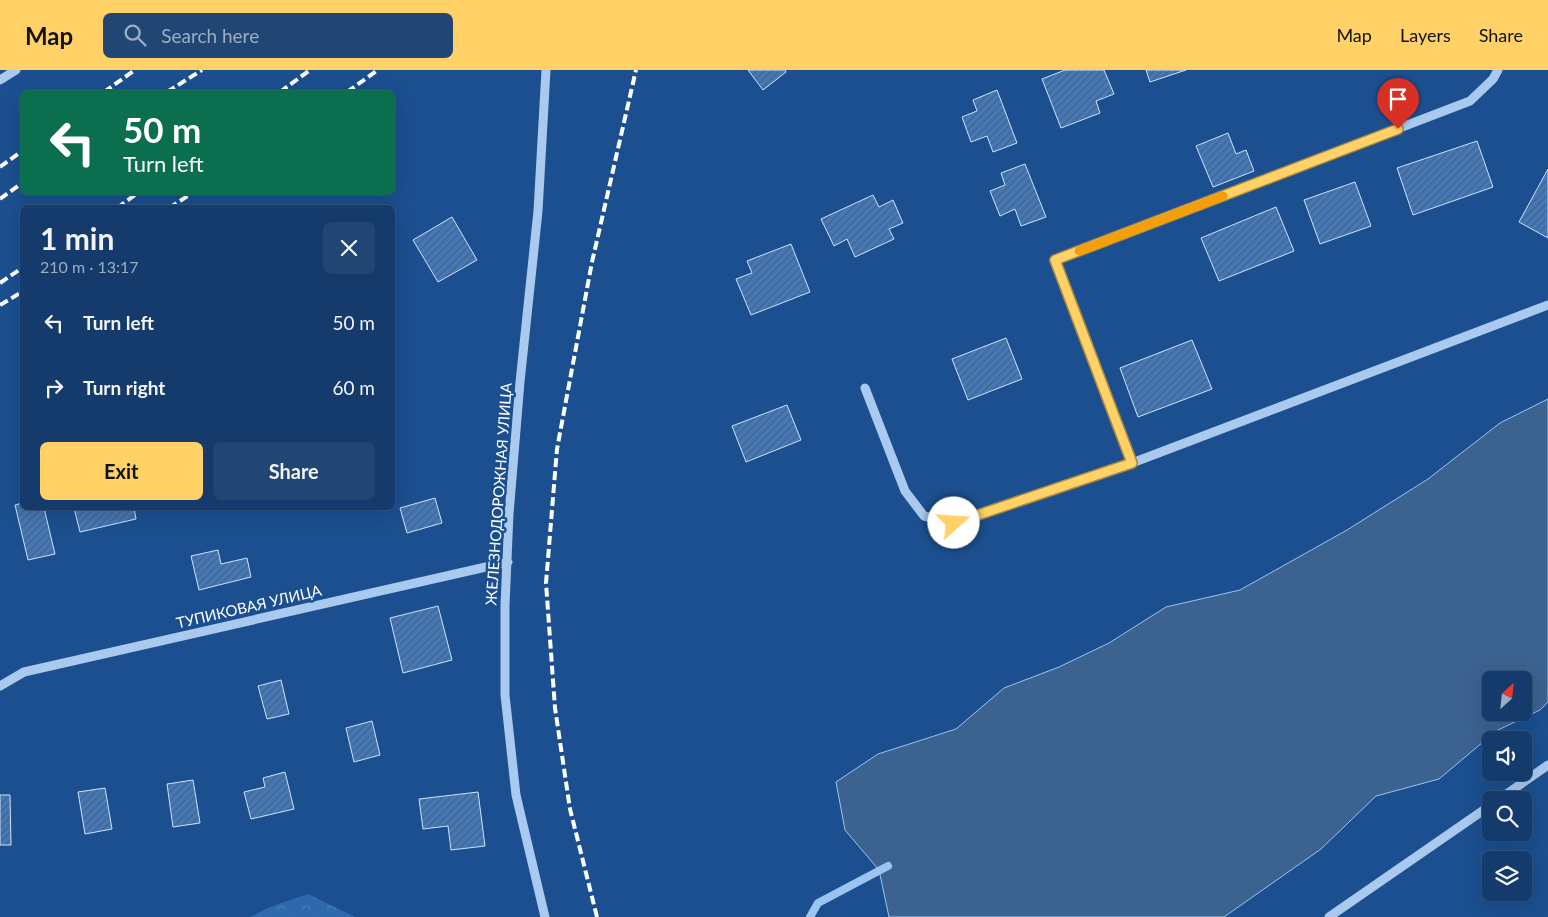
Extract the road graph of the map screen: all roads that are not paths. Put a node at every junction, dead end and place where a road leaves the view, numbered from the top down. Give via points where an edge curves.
1 (16, 70) edge
2 (546, 70) edge
3 (1498, 70) edge
4 (0, 80) edge
5 (1548, 304) edge
6 (865, 388) dead end
7 (1132, 463) junction
8 (508, 562) junction
9 (0, 686) edge
10 (1548, 766) edge
11 (1511, 791) edge
12 (1482, 811) edge
13 (545, 917) edge
14 (1329, 917) edge

1 - 4 street
2 - 8 street, ЖЕЛЕЗНОДОРОЖНАЯ УЛИЦА via 538,211 510,505
3 - 7 street via 1470,101 1055,260
5 - 7 street
6 - 7 street via 904,491 924,516 954,523
8 - 9 street, ТУПИКОВАЯ УЛИЦА via 24,672
8 - 13 street, ЖЕЛЕЗНОДОРОЖНАЯ УЛИЦА via 505,695 516,795
10 - 11 street
12 - 14 street

